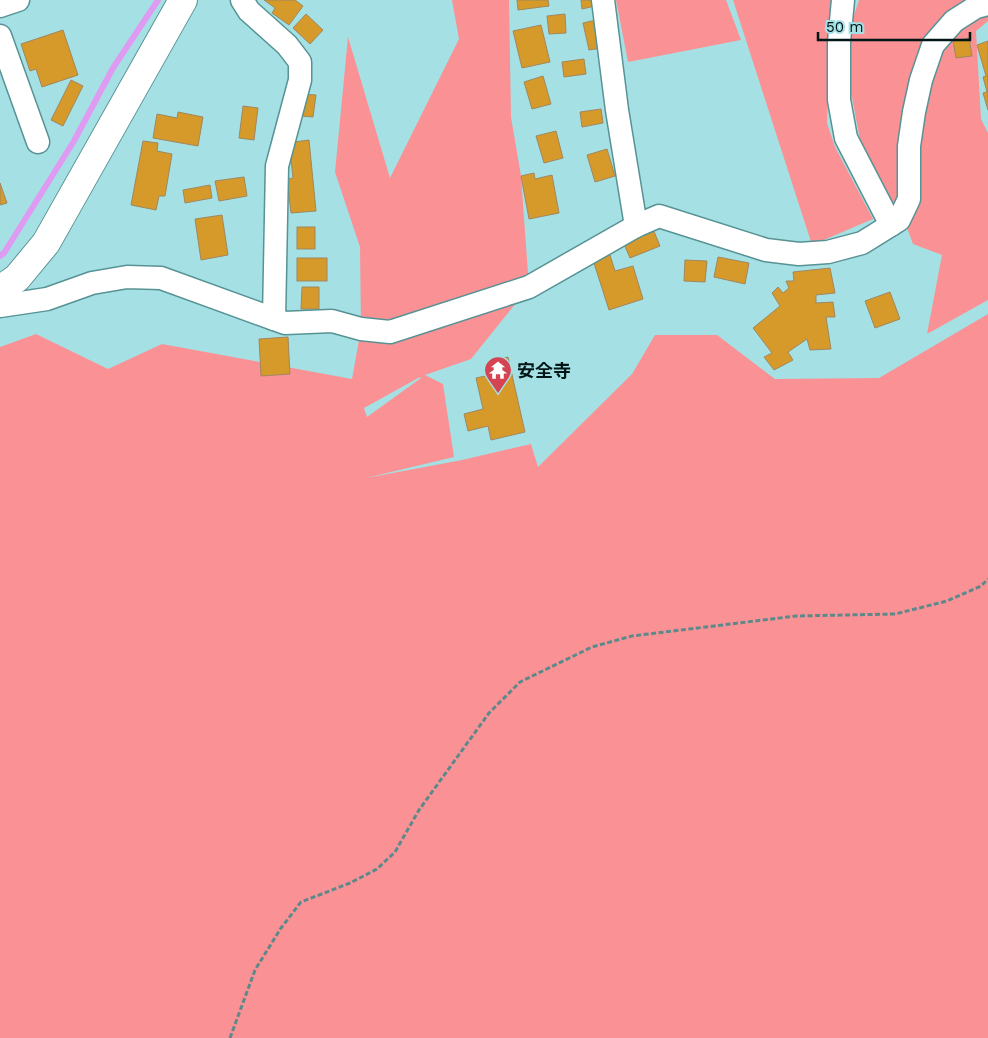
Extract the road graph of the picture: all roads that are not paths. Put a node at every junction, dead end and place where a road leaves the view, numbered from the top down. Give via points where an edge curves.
1 (18, 0) edge
2 (183, 0) edge
3 (242, 0) edge
4 (603, 0) edge
5 (843, 0) edge
6 (988, 4) edge
7 (0, 6) edge
8 (0, 36) edge
9 (38, 142) dead end
10 (891, 225) junction
11 (636, 226) junction
12 (0, 290) edge
13 (0, 306) edge
14 (274, 319) junction

1 - 7 street
2 - 12 street via 46,243 18,278
3 - 14 street via 300,62 300,80 277,166
4 - 11 street
5 - 10 street via 839,100 846,138
6 - 10 street via 976,7 954,22 933,45 914,112 909,146 909,199 899,220
8 - 9 street
10 - 11 street via 862,243 828,252 799,254 766,250 659,216
11 - 14 street via 529,287 390,332 332,321 284,323
13 - 14 street via 46,299 109,280 161,278

